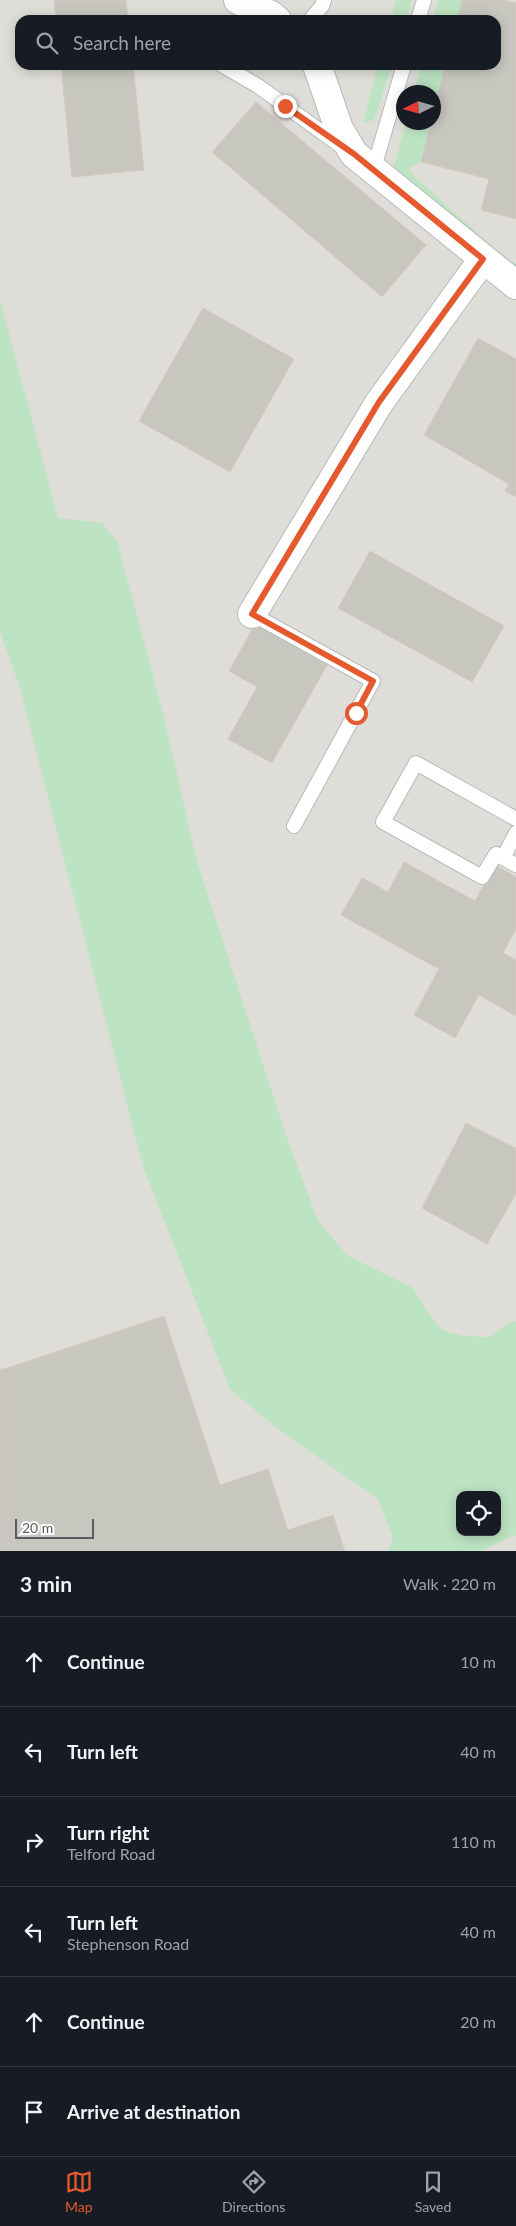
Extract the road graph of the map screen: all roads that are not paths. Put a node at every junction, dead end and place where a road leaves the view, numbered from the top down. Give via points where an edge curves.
1 (238, 0) edge
2 (324, 0) edge
3 (424, 0) edge
4 (271, 15) edge
5 (314, 15) edge
6 (420, 15) edge
7 (231, 70) edge
8 (319, 70) edge
9 (402, 70) edge
10 (363, 163) junction
11 (483, 259) junction
12 (516, 285) edge
13 (252, 614) joint
14 (516, 819) edge
15 (294, 826) dead end
16 (516, 832) edge
17 (504, 858) junction
18 (516, 865) edge

1 - 4 street
2 - 5 lane
3 - 6 lane
7 - 10 lane via 258,86
8 - 10 street via 339,129
9 - 10 lane
10 - 11 street
11 - 12 street
11 - 13 street via 379,402
13 - 15 lane via 373,681
14 - 17 lane via 416,763 383,822 482,878 496,854
16 - 17 lane
17 - 18 lane

